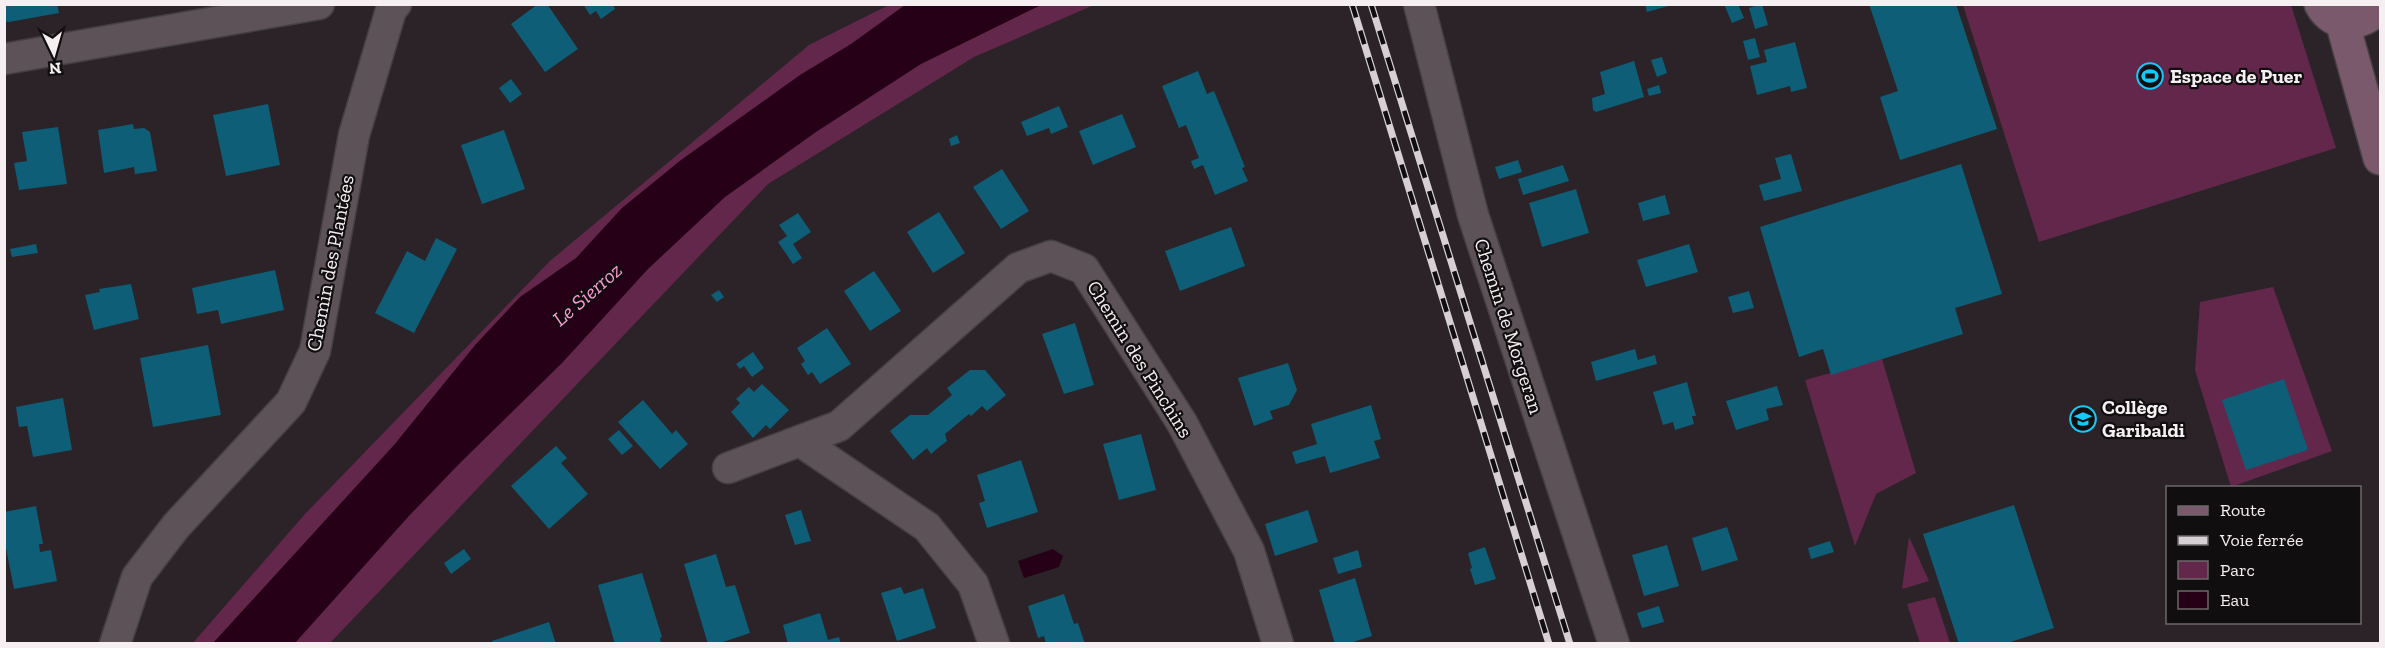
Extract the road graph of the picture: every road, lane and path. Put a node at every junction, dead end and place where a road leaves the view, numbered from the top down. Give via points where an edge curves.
1 (319, 4) edge
2 (1419, 4) edge
3 (387, 6) edge
4 (2352, 13) edge
5 (4, 59) edge
6 (2380, 158) edge
7 (800, 441) junction
8 (728, 468) dead end
9 (115, 644) edge
10 (994, 644) edge
11 (1278, 644) edge
12 (1614, 644) edge

1 - 5 street
2 - 12 street, Chemin de Morgeran via 1473,214
3 - 9 street, Chemin des Plantées via 354,135 315,351 291,402 176,526 137,577
4 - 6 main road via 2362,95
7 - 8 street, Chemin des Pinchins
7 - 10 street via 927,527 974,584
7 - 11 street, Chemin des Pinchins via 839,426 1018,268 1051,256 1084,269 1182,423 1249,551

